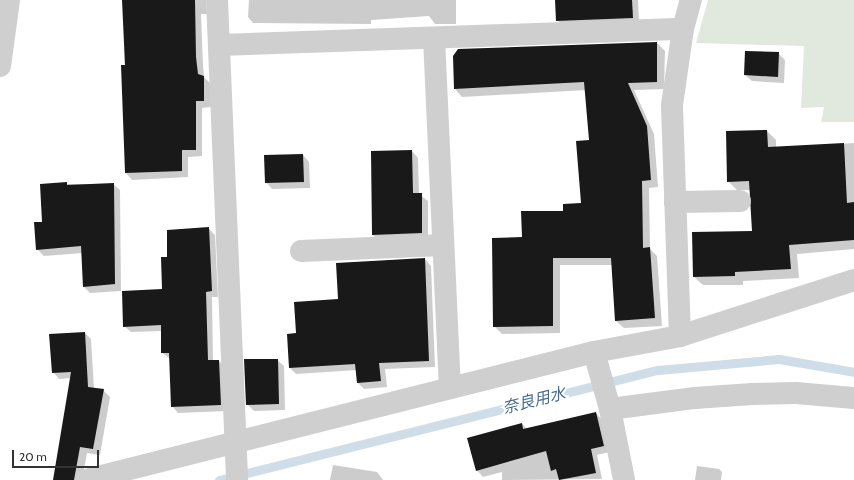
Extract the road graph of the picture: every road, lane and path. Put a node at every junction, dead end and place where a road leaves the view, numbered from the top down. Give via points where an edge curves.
1 (9, 0) edge
2 (217, 0) edge
3 (691, 0) edge
4 (683, 29) junction
5 (434, 38) junction
6 (220, 45) junction
7 (0, 66) edge
8 (740, 201) dead end
9 (675, 202) junction
10 (443, 245) junction
11 (301, 251) dead end
12 (854, 280) edge
13 (680, 336) junction
14 (594, 352) junction
15 (450, 387) junction
16 (854, 398) edge
17 (610, 409) junction
18 (234, 443) junction
19 (86, 480) edge
20 (237, 480) edge
21 (624, 480) edge

1 - 7 street
2 - 6 street
3 - 4 street
4 - 5 street
4 - 9 street via 672,105
5 - 6 street
5 - 10 street
6 - 18 street
8 - 9 street
9 - 13 street
10 - 11 street
10 - 15 street
12 - 13 street
13 - 14 street
14 - 15 street
14 - 17 street
15 - 18 street
16 - 17 street via 752,394 695,398
17 - 21 street
18 - 19 street
18 - 20 street

